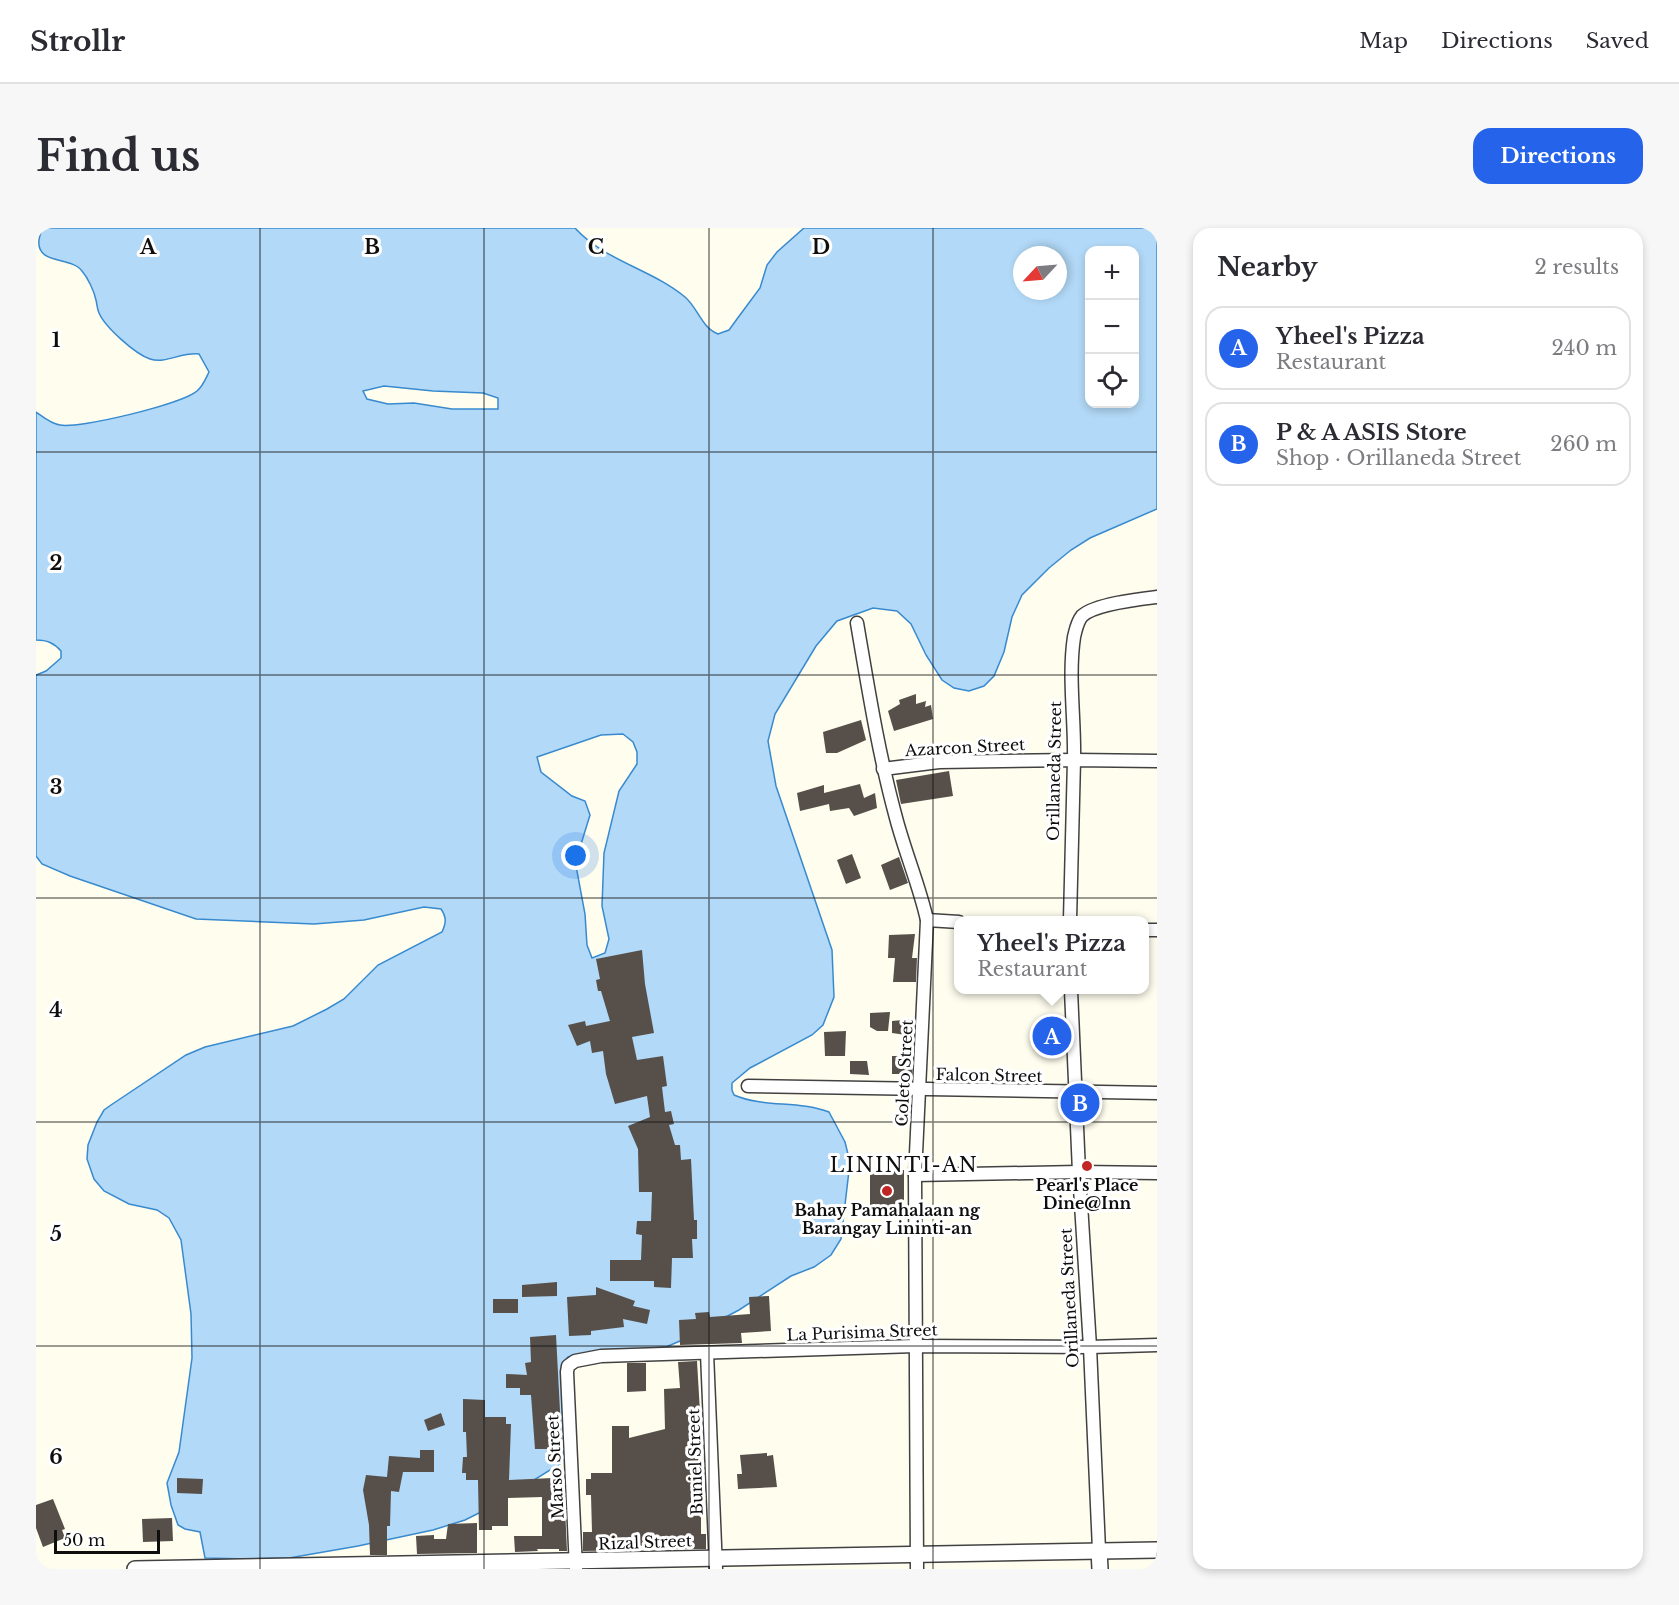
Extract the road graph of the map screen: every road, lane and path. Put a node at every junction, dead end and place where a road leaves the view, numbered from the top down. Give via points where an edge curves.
1 (1157, 597) edge
2 (857, 623) dead end
3 (1074, 760) junction
4 (1157, 761) edge
5 (883, 770) junction
6 (1070, 916) edge
7 (927, 920) junction
8 (954, 922) edge
9 (1071, 994) edge
10 (748, 1086) dead end
11 (920, 1090) junction
12 (1076, 1093) junction
13 (1157, 1093) edge
14 (1079, 1172) junction
15 (1157, 1173) edge
16 (915, 1175) junction
17 (1157, 1345) edge
18 (915, 1346) junction
19 (1090, 1347) junction
20 (707, 1353) junction
21 (569, 1364) joint
22 (1099, 1550) junction
23 (1157, 1550) edge
24 (917, 1561) edge
25 (716, 1563) edge
26 (576, 1565) edge
27 (135, 1569) edge
28 (1100, 1569) edge

1 - 3 street, Orillaneda Street via 1091,611 1078,622 1072,674
2 - 5 street, Coleto Street
3 - 4 street, Azarcon Street
3 - 5 street, Azarcon Street via 939,762
3 - 6 street, Orillaneda Street
5 - 7 street, Coleto Street
7 - 8 street
7 - 11 street, Coleto Street
9 - 12 street, Orillaneda Street
10 - 11 street, Falcon Street
11 - 12 street, Falcon Street
11 - 16 street, Coleto Street
12 - 13 street, Falcon Street
12 - 14 street, Orillaneda Street
14 - 15 street
14 - 16 street
14 - 19 street, Orillaneda Street
16 - 18 street, Coleto Street
17 - 19 street, La Purisima Street
18 - 19 street, La Purisima Street
18 - 20 street, La Purisima Street
18 - 24 street, Coleto Street
19 - 22 street, Orillaneda Street
20 - 21 street, La Purisima Street via 601,1356
20 - 25 street, Buniel Street
21 - 26 street, Marso Street
22 - 23 street, Rizal Street
22 - 24 street, Rizal Street
22 - 28 street, Orillaneda Street
24 - 25 street, Rizal Street
25 - 26 street, Rizal Street
26 - 27 street, Rizal Street

